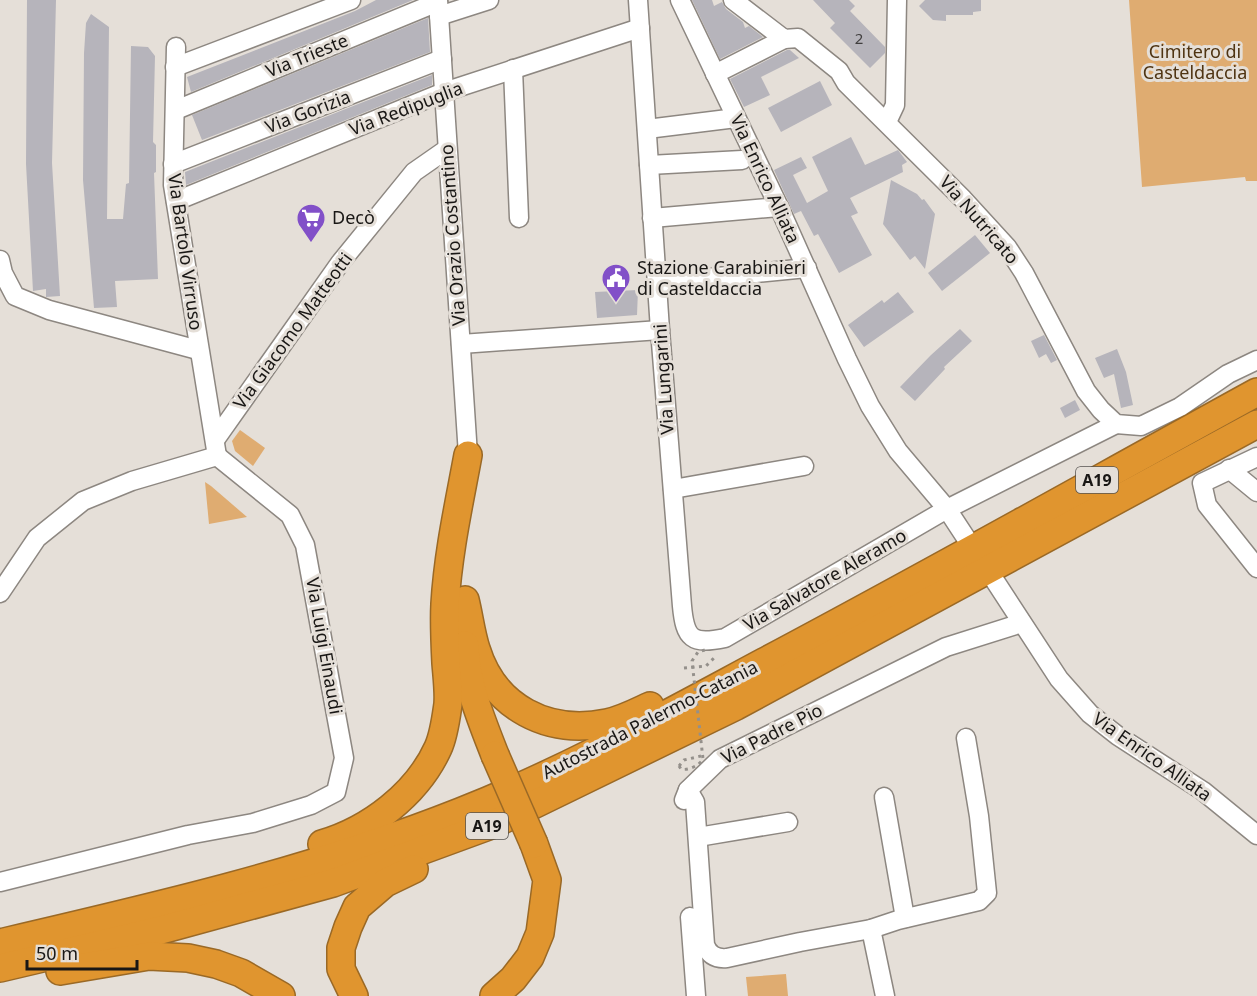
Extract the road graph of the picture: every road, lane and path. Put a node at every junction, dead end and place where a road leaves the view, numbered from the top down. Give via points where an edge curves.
1 (351, 0) edge
2 (489, 0) edge
3 (638, 0) edge
4 (680, 0) edge
5 (733, 0) edge
6 (897, 0) edge
7 (439, 6) edge
8 (640, 28) junction
9 (784, 39) junction
10 (176, 47) dead end
11 (442, 60) junction
12 (175, 67) junction
13 (513, 69) junction
14 (715, 74) junction
15 (444, 92) junction
16 (176, 110) junction
17 (736, 118) junction
18 (887, 122) junction
19 (647, 129) junction
20 (447, 149) junction
21 (742, 160) dead end
22 (173, 164) junction
23 (649, 165) junction
24 (176, 201) junction
25 (779, 207) junction
26 (519, 218) dead end
27 (652, 218) junction
28 (0, 260) edge
29 (807, 268) junction
30 (657, 283) junction
31 (660, 330) junction
32 (460, 344) junction
33 (198, 350) junction
34 (1257, 360) edge
35 (1257, 392) edge
36 (1116, 424) junction
37 (1257, 424) edge
38 (216, 448) junction
39 (468, 455) junction
40 (1257, 457) edge
41 (804, 466) dead end
42 (1229, 469) junction
43 (673, 489) junction
44 (1257, 492) edge
45 (947, 509) junction
46 (966, 538) dead end
47 (1257, 568) edge
48 (995, 580) dead end
49 (0, 593) edge
50 (941, 596) junction
51 (465, 600) junction
52 (838, 623) junction
53 (1022, 623) junction
54 (703, 645) junction
55 (684, 669) dead end
56 (966, 738) dead end
57 (679, 766) dead end
58 (688, 790) junction
59 (884, 797) dead end
60 (788, 822) dead end
61 (1257, 835) edge
62 (698, 837) junction
63 (0, 882) edge
64 (905, 918) junction
65 (872, 929) junction
66 (0, 931) edge
67 (0, 944) edge
68 (0, 968) edge
69 (0, 981) edge
70 (281, 996) edge
71 (354, 996) edge
72 (494, 996) edge
73 (696, 996) edge
74 (885, 996) edge

1 - 12 street
2 - 7 street, Via Trieste
3 - 8 street, Via Lungarini
4 - 14 street, Via Enrico Alliata
5 - 9 street, Via Nutricato
6 - 18 street via 895,105
7 - 11 street, Via Orazio Costantino
7 - 16 street, Via Trieste
8 - 13 street, Via Redipuglia
8 - 19 street, Via Lungarini
9 - 14 street
9 - 18 street, Via Nutricato via 798,38 813,49
10 - 12 street, Via Bartolo Virruso
11 - 15 street, Via Orazio Costantino
11 - 22 street, Via Gorizia
12 - 16 street, Via Bartolo Virruso
13 - 15 street, Via Redipuglia
13 - 26 street
14 - 17 street, Via Enrico Alliata
15 - 20 street, Via Orazio Costantino
15 - 24 street, Via Redipuglia
16 - 22 street, Via Bartolo Virruso
17 - 19 street
17 - 25 street, Via Enrico Alliata
18 - 36 street, Via Nutricato via 1007,247 1086,391
19 - 23 street, Via Lungarini
20 - 32 street, Via Orazio Costantino
20 - 38 street, Via Giacomo Matteotti via 414,172 340,263
21 - 23 street
22 - 24 street, Via Bartolo Virruso
23 - 27 street, Via Lungarini
24 - 33 street, Via Bartolo Virruso
25 - 27 street
25 - 29 street, Via Enrico Alliata
27 - 30 street, Via Lungarini
28 - 33 street via 15,296 49,310
29 - 30 street
29 - 45 street, Via Enrico Alliata via 870,406 897,451
30 - 31 street, Via Lungarini
31 - 32 street
31 - 43 street, Via Lungarini
32 - 39 street, Via Orazio Costantino
33 - 38 street, Via Bartolo Virruso
34 - 36 street via 1141,426
35 - 52 highway, Autostrada Palermo-Catania / A19
36 - 45 street, Via Salvatore Aleramo
37 - 50 highway, Autostrada Palermo-Catania / A19
38 - 49 street via 83,501 37,538
38 - 63 street, Via Luigi Einaudi via 290,515 305,545 344,758 336,792 311,805 254,823 188,835
39 - 51 highway
39 - 66 highway via 448,562 445,726 439,747 413,788 371,821 334,841
40 - 42 street
41 - 43 street
42 - 44 street
42 - 47 street via 1202,483 1207,505
43 - 54 street, Via Lungarini via 684,624 688,634
45 - 46 street, Via Enrico Alliata
45 - 54 street, Via Salvatore Aleramo via 725,638
48 - 53 street, Via Enrico Alliata
50 - 68 highway, Autostrada Palermo-Catania / A19 via 736,706 494,824 333,883
50 - 71 highway via 876,639 742,715 500,834 385,883 357,907 341,948 341,969
51 - 52 highway via 476,650 502,695 520,711 560,724 608,723
51 - 72 highway, bridge via 465,658 473,698 547,880 540,933 530,957
52 - 67 highway, Autostrada Palermo-Catania / A19 via 601,749 461,812 325,861
53 - 58 street, Via Padre Pio via 946,647 720,759
53 - 61 street, Via Enrico Alliata via 1059,679 1090,714 1203,791
54 - 55 path via 713,649 716,657 706,666
54 - 57 path, bridge via 692,661 703,759 687,770
56 - 64 street via 987,893 979,901
58 - 62 street via 695,802
58 - 73 street via 684,799 685,826
59 - 64 street
60 - 62 street
62 - 65 street via 705,945 715,957 727,958
64 - 65 street
65 - 74 street
69 - 70 highway via 149,956 188,958 241,973

